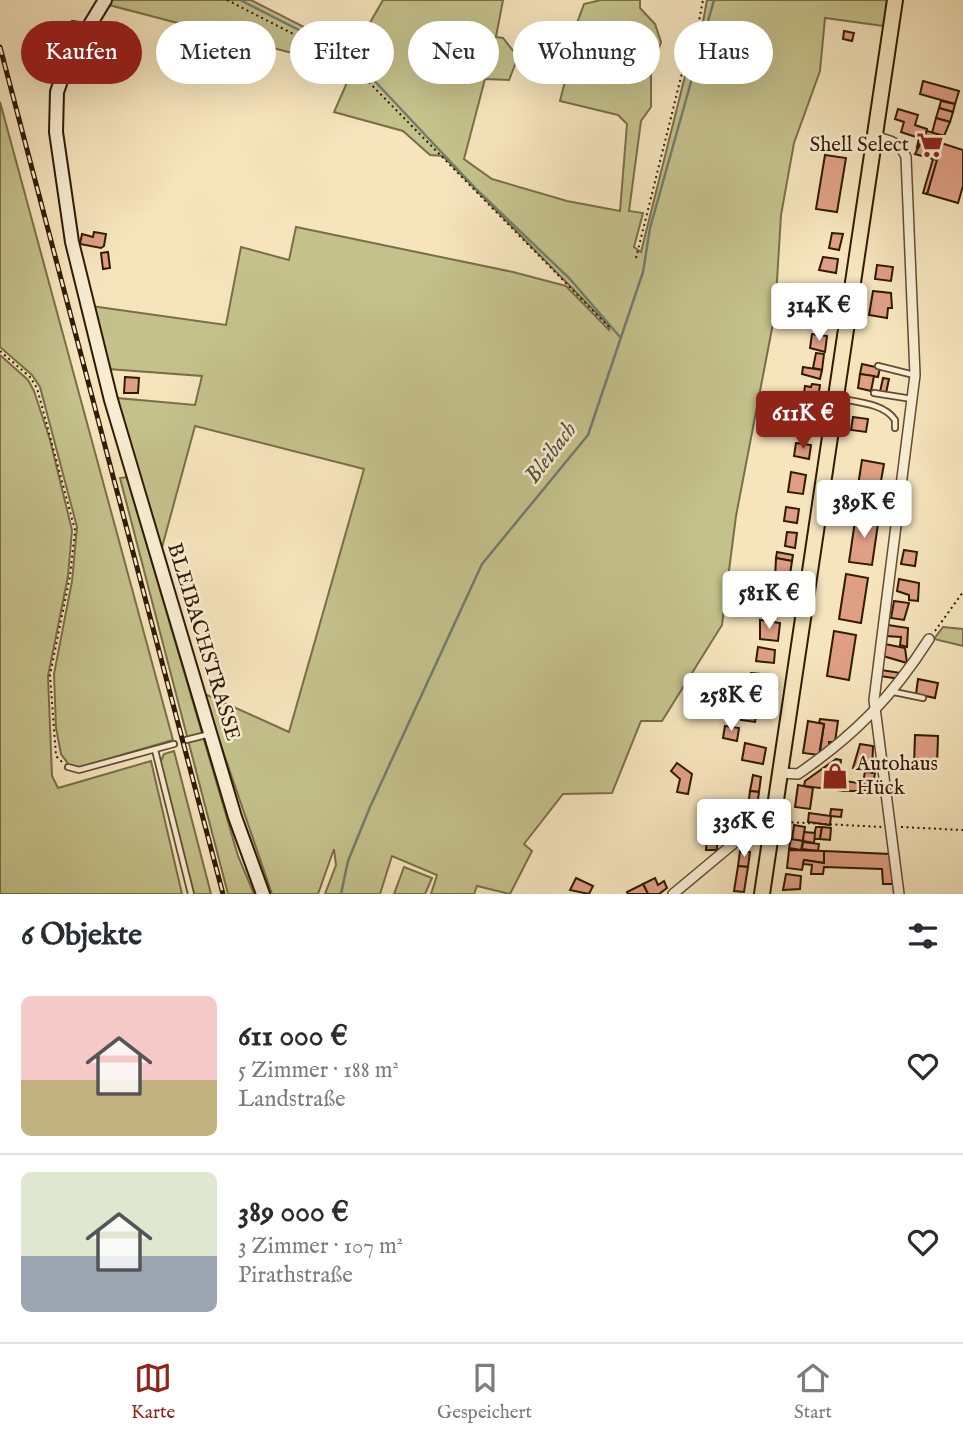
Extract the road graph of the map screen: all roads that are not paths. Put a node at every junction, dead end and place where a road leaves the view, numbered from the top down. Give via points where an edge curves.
1 (105, 0) edge
2 (895, 0) edge
3 (875, 137) junction
4 (878, 366) dead end
5 (915, 375) junction
6 (874, 393) dead end
7 (836, 398) junction
8 (913, 399) junction
9 (895, 428) dead end
10 (929, 639) road end
11 (894, 692) junction
12 (923, 698) dead end
13 (876, 710) junction
14 (210, 734) junction
15 (186, 740) dead end
16 (174, 744) dead end
17 (155, 750) junction
18 (68, 767) road end
19 (781, 773) junction
20 (777, 823) junction
21 (191, 894) edge
22 (263, 894) edge
23 (673, 894) edge
24 (762, 894) edge
25 (899, 894) edge

1 - 14 main road, BLEIBACHSTRASSE via 68,61 57,92 55,113 72,242 111,400
2 - 3 main road
3 - 5 street via 893,141 906,157
3 - 7 main road
4 - 5 lane
5 - 8 street
6 - 8 lane
7 - 9 lane via 887,412 895,420
7 - 19 main road
8 - 13 street
10 - 11 street
11 - 12 lane
11 - 13 street
13 - 19 street via 845,740 798,774
13 - 25 street
14 - 15 lane
14 - 22 main road, BLEIBACHSTRASSE
16 - 17 lane
17 - 18 lane via 79,770
17 - 21 lane
19 - 20 main road
20 - 23 street via 757,824
20 - 24 main road

